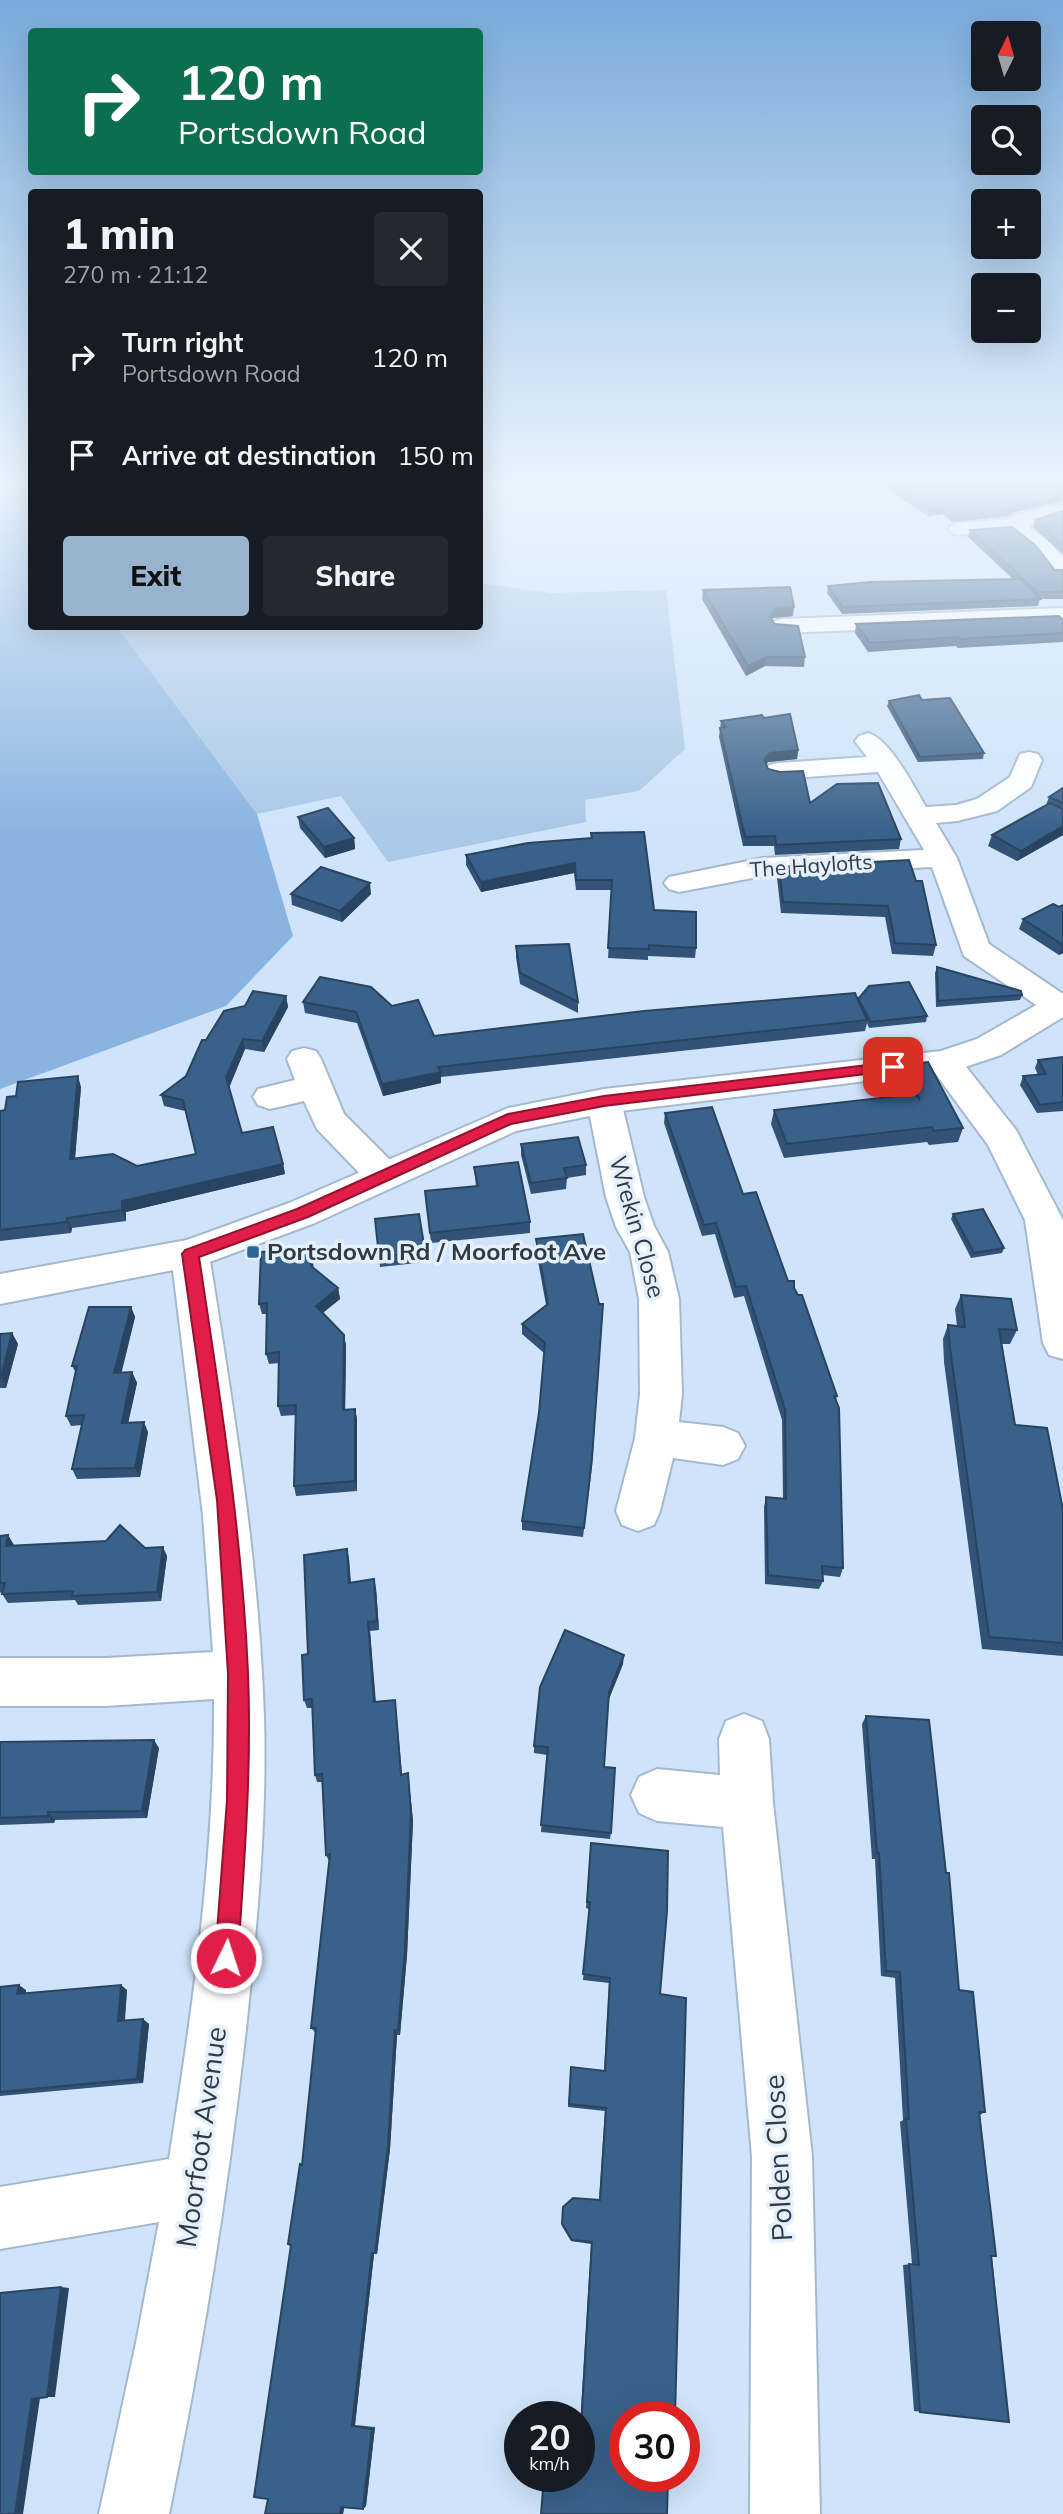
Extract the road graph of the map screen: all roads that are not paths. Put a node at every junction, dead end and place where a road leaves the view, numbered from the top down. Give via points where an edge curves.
1 (1063, 615) edge
2 (782, 626) edge
3 (868, 741) dead end
4 (1029, 760) dead end
5 (887, 764) junction
6 (778, 771) edge
7 (918, 816) junction
8 (943, 858) junction
9 (680, 883) dead end
10 (1061, 1005) edge
11 (944, 1062) junction
12 (270, 1097) dead end
13 (604, 1101) junction
14 (383, 1175) junction
15 (190, 1254) junction
16 (0, 1289) edge
17 (1063, 1343) edge
18 (656, 1438) junction
19 (723, 1446) dead end
20 (638, 1511) dead end
21 (238, 1674) junction
22 (0, 1682) edge
23 (744, 1739) dead end
24 (657, 1795) dead end
25 (747, 1803) junction
26 (197, 2185) junction
27 (0, 2218) edge
28 (134, 2514) edge
29 (785, 2514) edge

1 - 2 street
3 - 5 street
4 - 7 street via 1022,781 987,805
5 - 6 street
5 - 7 street
7 - 8 street
8 - 9 street, The Haylofts via 763,867
8 - 10 street via 975,949
10 - 11 street via 989,1047
11 - 13 street
11 - 17 street via 1003,1139 1044,1220
12 - 14 street via 309,1073 329,1120
13 - 14 street via 508,1119
13 - 18 street, Wrekin Close via 625,1197 649,1252 659,1299 661,1394
14 - 15 street via 302,1213
15 - 16 street
15 - 21 street, Moorfoot Avenue via 226,1500
18 - 19 street
18 - 20 street, Wrekin Close
21 - 22 street via 106,1682
21 - 26 street, Moorfoot Avenue via 237,1800 226,1958
23 - 25 street, Polden Close
24 - 25 street
25 - 29 street, Polden Close via 782,2156
26 - 27 street
26 - 28 street, Moorfoot Avenue

